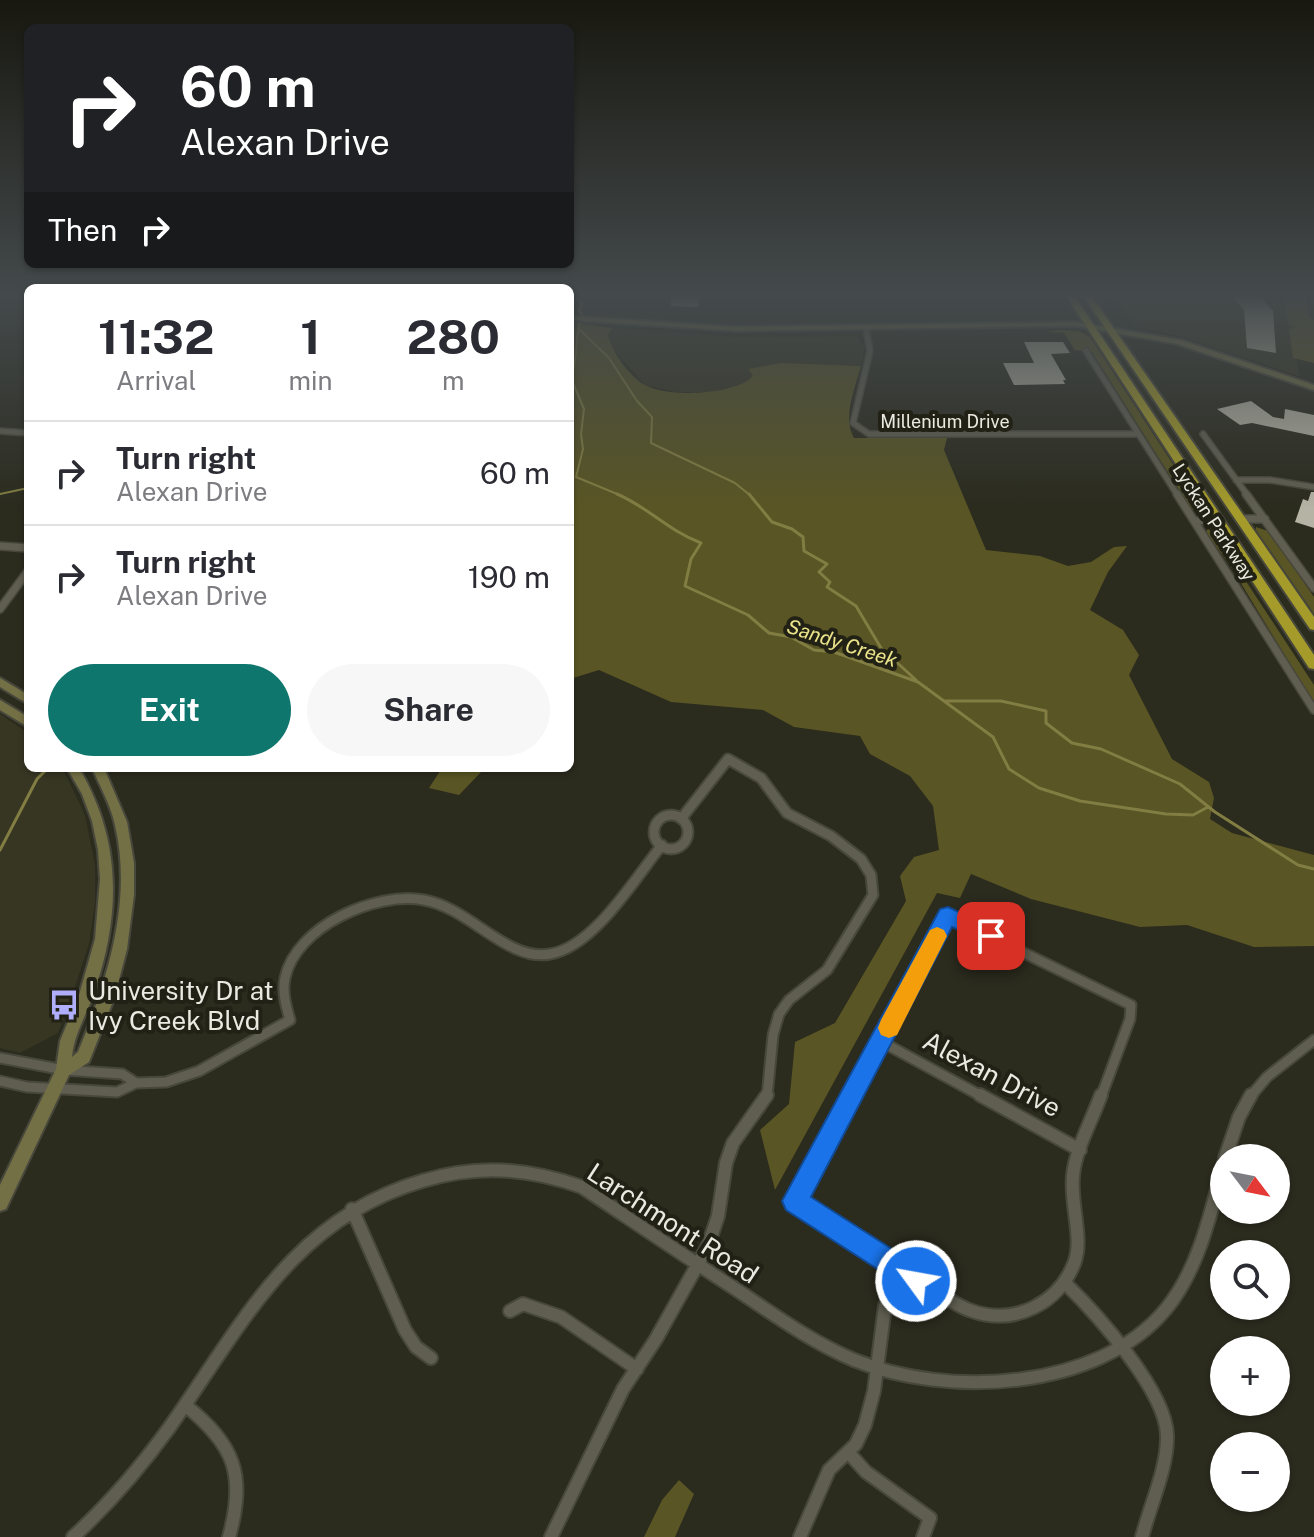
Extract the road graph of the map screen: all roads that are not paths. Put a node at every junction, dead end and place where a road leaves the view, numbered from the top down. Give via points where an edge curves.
1 (867, 366) edge
2 (1095, 366) edge
3 (1116, 366) edge
4 (1136, 366) edge
5 (1250, 366) edge
6 (1312, 387) edge
7 (24, 428) edge
8 (0, 431) edge
9 (19, 431) junction
10 (24, 432) edge
11 (1138, 434) junction
12 (1203, 434) dead end
13 (1166, 440) junction
14 (1236, 480) junction
15 (1314, 487) edge
16 (1241, 519) junction
17 (1265, 519) junction
18 (1220, 520) junction
19 (1195, 521) junction
20 (0, 546) edge
21 (24, 548) edge
22 (24, 576) edge
23 (1314, 588) edge
24 (1289, 590) junction
25 (0, 609) edge
26 (1314, 626) edge
27 (1314, 665) edge
28 (0, 682) edge
29 (24, 697) edge
30 (0, 704) edge
31 (1314, 710) edge
32 (24, 720) edge
33 (75, 772) edge
34 (101, 772) edge
35 (681, 819) junction
36 (662, 845) junction
37 (1314, 1040) edge
38 (882, 1042) junction
39 (0, 1058) edge
40 (64, 1070) junction
41 (0, 1081) edge
42 (136, 1083) junction
43 (55, 1089) junction
44 (1229, 1144) edge
45 (1080, 1150) junction
46 (0, 1203) edge
47 (352, 1209) junction
48 (1210, 1215) edge
49 (699, 1263) junction
50 (900, 1271) junction
51 (1065, 1283) junction
52 (510, 1311) dead end
53 (1120, 1349) junction
54 (431, 1358) dead end
55 (877, 1368) junction
56 (637, 1369) junction
57 (185, 1405) junction
58 (848, 1452) junction
59 (73, 1537) edge
60 (229, 1537) edge
61 (551, 1537) edge
62 (800, 1537) edge
63 (923, 1537) edge
64 (1142, 1537) edge

1 - 11 street, Millenium Drive via 853,423 869,434
2 - 11 street, Lyckan Parkway
3 - 13 highway
4 - 16 highway
5 - 6 street
7 - 9 street
8 - 9 street
9 - 10 street
11 - 19 street, Lyckan Parkway
12 - 14 street
13 - 16 highway via 1225,512
13 - 18 highway
14 - 15 street
14 - 17 street
16 - 17 street
16 - 24 highway
17 - 23 street
18 - 19 street
18 - 24 highway via 1234,526
18 - 27 highway
19 - 31 street, Lyckan Parkway
20 - 21 street
22 - 25 street
24 - 26 highway
28 - 29 street
30 - 32 street
33 - 40 street via 96,816 106,897 94,970 62,1053
34 - 40 street via 121,822 127,895 107,999 84,1057
35 - 36 street via 689,827 689,837 674,847
35 - 36 street via 670,817 655,824 654,838
35 - 49 street via 728,759 761,778 787,813 861,859 873,884 869,905 827,970 779,1014 770,1088 733,1143 718,1216
36 - 42 street via 591,933 548,955 519,952 442,905 409,898 361,904 316,933 290,964 283,977 283,997 290,1020 199,1071 166,1082
37 - 44 street, Larchmont Road via 1253,1088
38 - 45 street, Alexan Drive
38 - 45 street, Alexan Drive via 948,916 1131,1005
38 - 50 street, Alexan Drive via 795,1201
39 - 40 street
40 - 42 street via 122,1074
40 - 43 street
41 - 43 street
42 - 43 street via 117,1092
43 - 46 street
45 - 51 street, Alexan Drive via 1071,1186 1078,1244
47 - 49 street, Larchmont Road via 383,1192 454,1170 543,1173 607,1201
47 - 54 street via 405,1330
47 - 57 street, Larchmont Road via 312,1240 271,1283
48 - 53 street, Larchmont Road via 1185,1279 1164,1312
49 - 55 street, Larchmont Road via 814,1341
49 - 56 street
50 - 51 street, Alexan Drive via 970,1311 994,1316 1040,1306
50 - 55 street via 885,1306
51 - 53 street
52 - 56 street via 523,1304 561,1317
53 - 55 street, Larchmont Road via 1071,1370 1000,1380 941,1380
53 - 64 street via 1155,1395 1167,1433
55 - 58 street via 865,1425
56 - 61 street
57 - 59 street, Larchmont Road via 125,1484
57 - 60 street via 222,1438 239,1478 239,1507
58 - 62 street via 829,1470
58 - 63 street via 866,1472 930,1518

